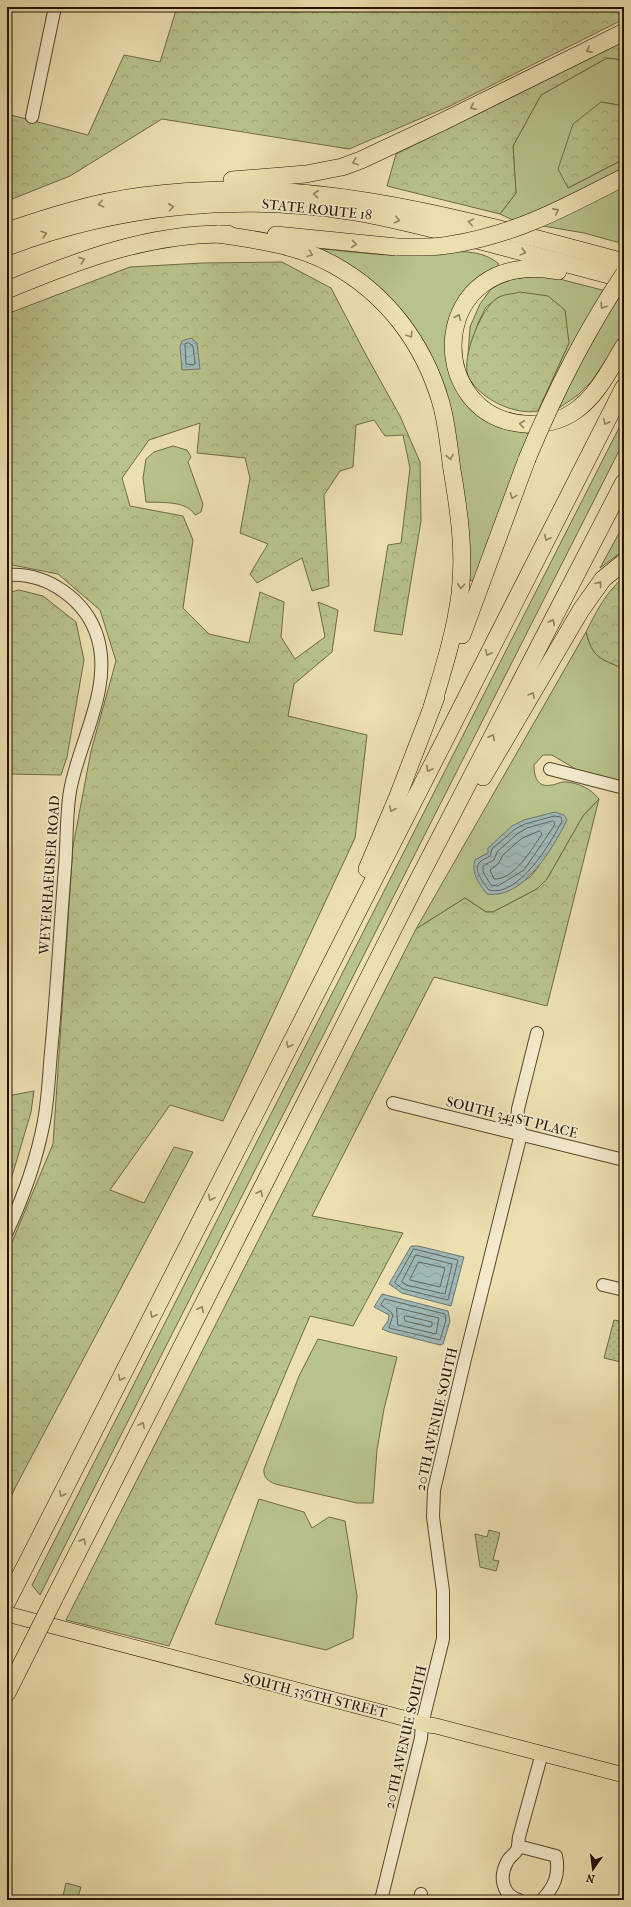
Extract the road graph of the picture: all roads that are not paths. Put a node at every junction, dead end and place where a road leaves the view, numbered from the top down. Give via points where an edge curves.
1 (55, 7) edge
2 (624, 32) edge
3 (32, 117) dead end
4 (624, 177) edge
5 (140, 196) junction
6 (7, 231) edge
7 (218, 234) junction
8 (7, 247) edge
9 (624, 262) edge
10 (624, 274) edge
11 (624, 279) edge
12 (624, 284) edge
13 (7, 290) edge
14 (624, 346) edge
15 (624, 387) edge
16 (624, 482) edge
17 (624, 486) edge
18 (615, 502) junction
19 (624, 562) edge
20 (7, 575) edge
21 (432, 707) junction
22 (550, 769) dead end
23 (624, 788) edge
24 (416, 884) junction
25 (306, 1010) junction
26 (537, 1033) dead end
27 (393, 1103) dead end
28 (522, 1134) junction
29 (624, 1160) edge
30 (7, 1232) edge
31 (603, 1285) dead end
32 (624, 1290) edge
33 (7, 1602) edge
34 (7, 1614) edge
35 (7, 1692) edge
36 (422, 1724) junction
37 (542, 1753) junction
38 (624, 1775) edge
39 (518, 1846) junction
40 (381, 1900) edge
41 (519, 1900) edge
42 (542, 1900) edge

1 - 3 street
2 -> 5 highway via 354,163 306,174 186,185
7 -> 4 highway, bridge via 266,234 397,247 447,246 499,235 543,218
5 -> 6 highway, STATE ROUTE 18 via 74,210
9 -> 5 highway, STATE ROUTE 18 via 489,226 366,200 270,190 206,190
13 -> 7 highway via 74,263 128,246
7 -> 21 highway via 300,250 348,273 392,311 427,365 441,404 462,546 457,616
8 -> 11 highway, STATE ROUTE 18 via 66,227 137,211 217,203 290,204 402,221
10 -> 21 highway, bridge via 578,350 546,414 456,653
14 -> 12 highway via 588,400 574,412 540,424 507,421 483,408 460,378 453,353 456,323 468,298 485,282 507,271 544,268
15 -> 25 highway
16 - 18 highway
17 - 18 highway
24 -> 18 highway
24 -> 19 highway via 506,741 581,610 603,579
20 - 30 street, WEYERHAEUSER ROAD via 19,574 41,579 64,590 92,623 102,658 101,680 70,791 54,1022 44,1121 26,1185
21 -> 25 highway via 398,796
22 - 23 street
35 -> 24 highway, bridge
25 -> 33 highway
26 - 28 street via 518,1109
27 - 28 street, SOUTH 341ST PLACE
28 - 29 street, SOUTH 341ST PLACE
28 - 36 street, 20TH AVENUE SOUTH via 434,1490 434,1518 443,1591 443,1639
31 - 32 street
34 - 36 main road, SOUTH 336TH STREET
36 - 37 main road, SOUTH 336TH STREET
36 - 40 street, 20TH AVENUE SOUTH via 421,1738
37 - 38 main road, SOUTH 336TH STREET
37 - 39 street
39 - 41 street via 507,1860 502,1875 507,1894
39 - 42 street via 556,1856 557,1877 552,1889

